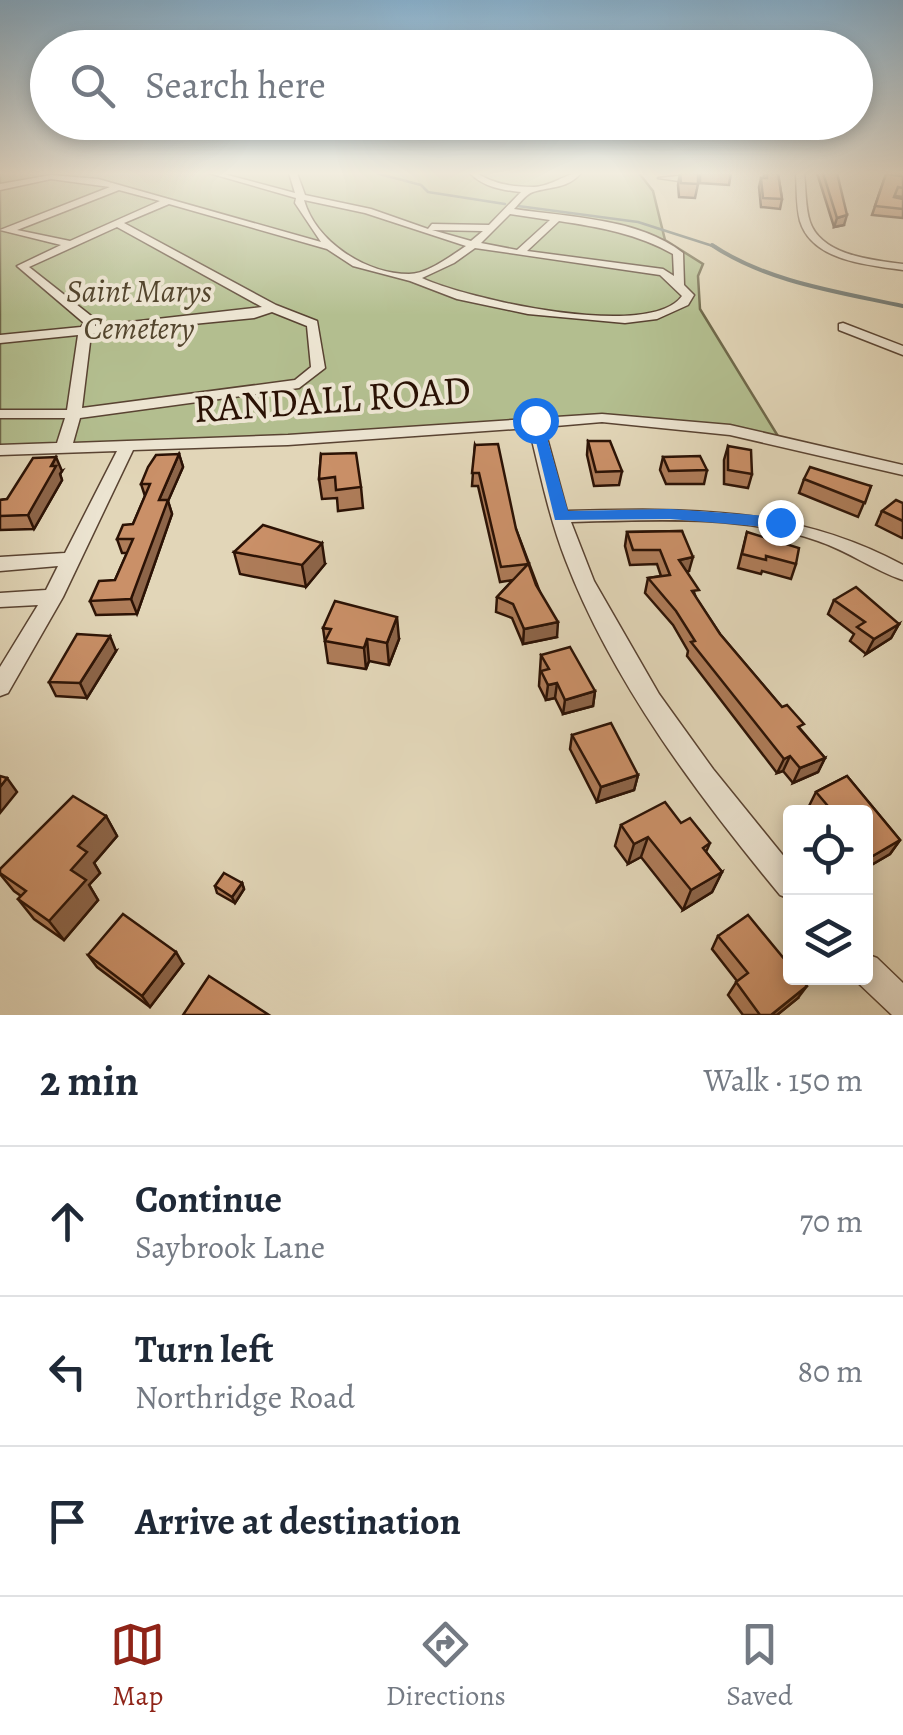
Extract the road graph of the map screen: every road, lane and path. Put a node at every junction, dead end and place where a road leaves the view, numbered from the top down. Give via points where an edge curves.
1 (29, 220) edge
2 (124, 220) edge
3 (236, 220) edge
4 (310, 220) edge
5 (390, 220) edge
6 (497, 220) edge
7 (555, 220) edge
8 (557, 220) edge
9 (805, 220) edge
10 (116, 224) junction
11 (406, 227) junction
12 (488, 228) junction
13 (3, 230) edge
14 (72, 244) junction
15 (325, 246) junction
16 (478, 246) junction
17 (519, 252) junction
18 (903, 267) edge
19 (413, 278) junction
20 (680, 284) junction
21 (272, 308) junction
22 (843, 327) dead end
23 (86, 331) junction
24 (0, 340) edge
25 (903, 351) edge
26 (0, 414) edge
27 (74, 414) junction
28 (535, 420) junction
29 (127, 446) junction
30 (63, 448) junction
31 (0, 450) edge
32 (903, 470) edge
33 (561, 517) junction
34 (73, 559) junction
35 (0, 564) edge
36 (903, 574) edge
37 (53, 597) junction
38 (0, 600) edge
39 (0, 687) edge
40 (783, 876) edge
41 (873, 976) edge
42 (903, 1004) edge

1 - 13 street
2 - 10 street
3 - 15 street
4 - 15 street
5 - 11 street
6 - 12 street
7 - 17 street
8 - 20 street via 667,245 678,253
9 - 18 street via 814,238 852,256
10 - 14 street
10 - 21 street
11 - 12 street
11 - 16 street
12 - 16 street
13 - 14 street
14 - 23 street via 22,266 91,322
15 - 19 street via 378,272
16 - 17 street
16 - 19 street
17 - 20 street via 626,264 662,272
19 - 20 street via 460,299 614,318 648,317 684,303 688,295
21 - 23 street
21 - 27 street via 313,324 318,368 299,384
22 - 25 street
23 - 24 street
23 - 27 street
26 - 27 street
27 - 30 street
28 - 29 street, RANDALL ROAD
28 - 32 street, RANDALL ROAD via 602,418 730,430
28 - 33 street
29 - 30 street, RANDALL ROAD
29 - 34 street
30 - 31 street, RANDALL ROAD
33 - 36 street via 670,514 780,522 833,538
33 - 40 street via 583,578 632,670
34 - 35 street
34 - 37 street
37 - 38 street
37 - 39 street
41 - 42 street

